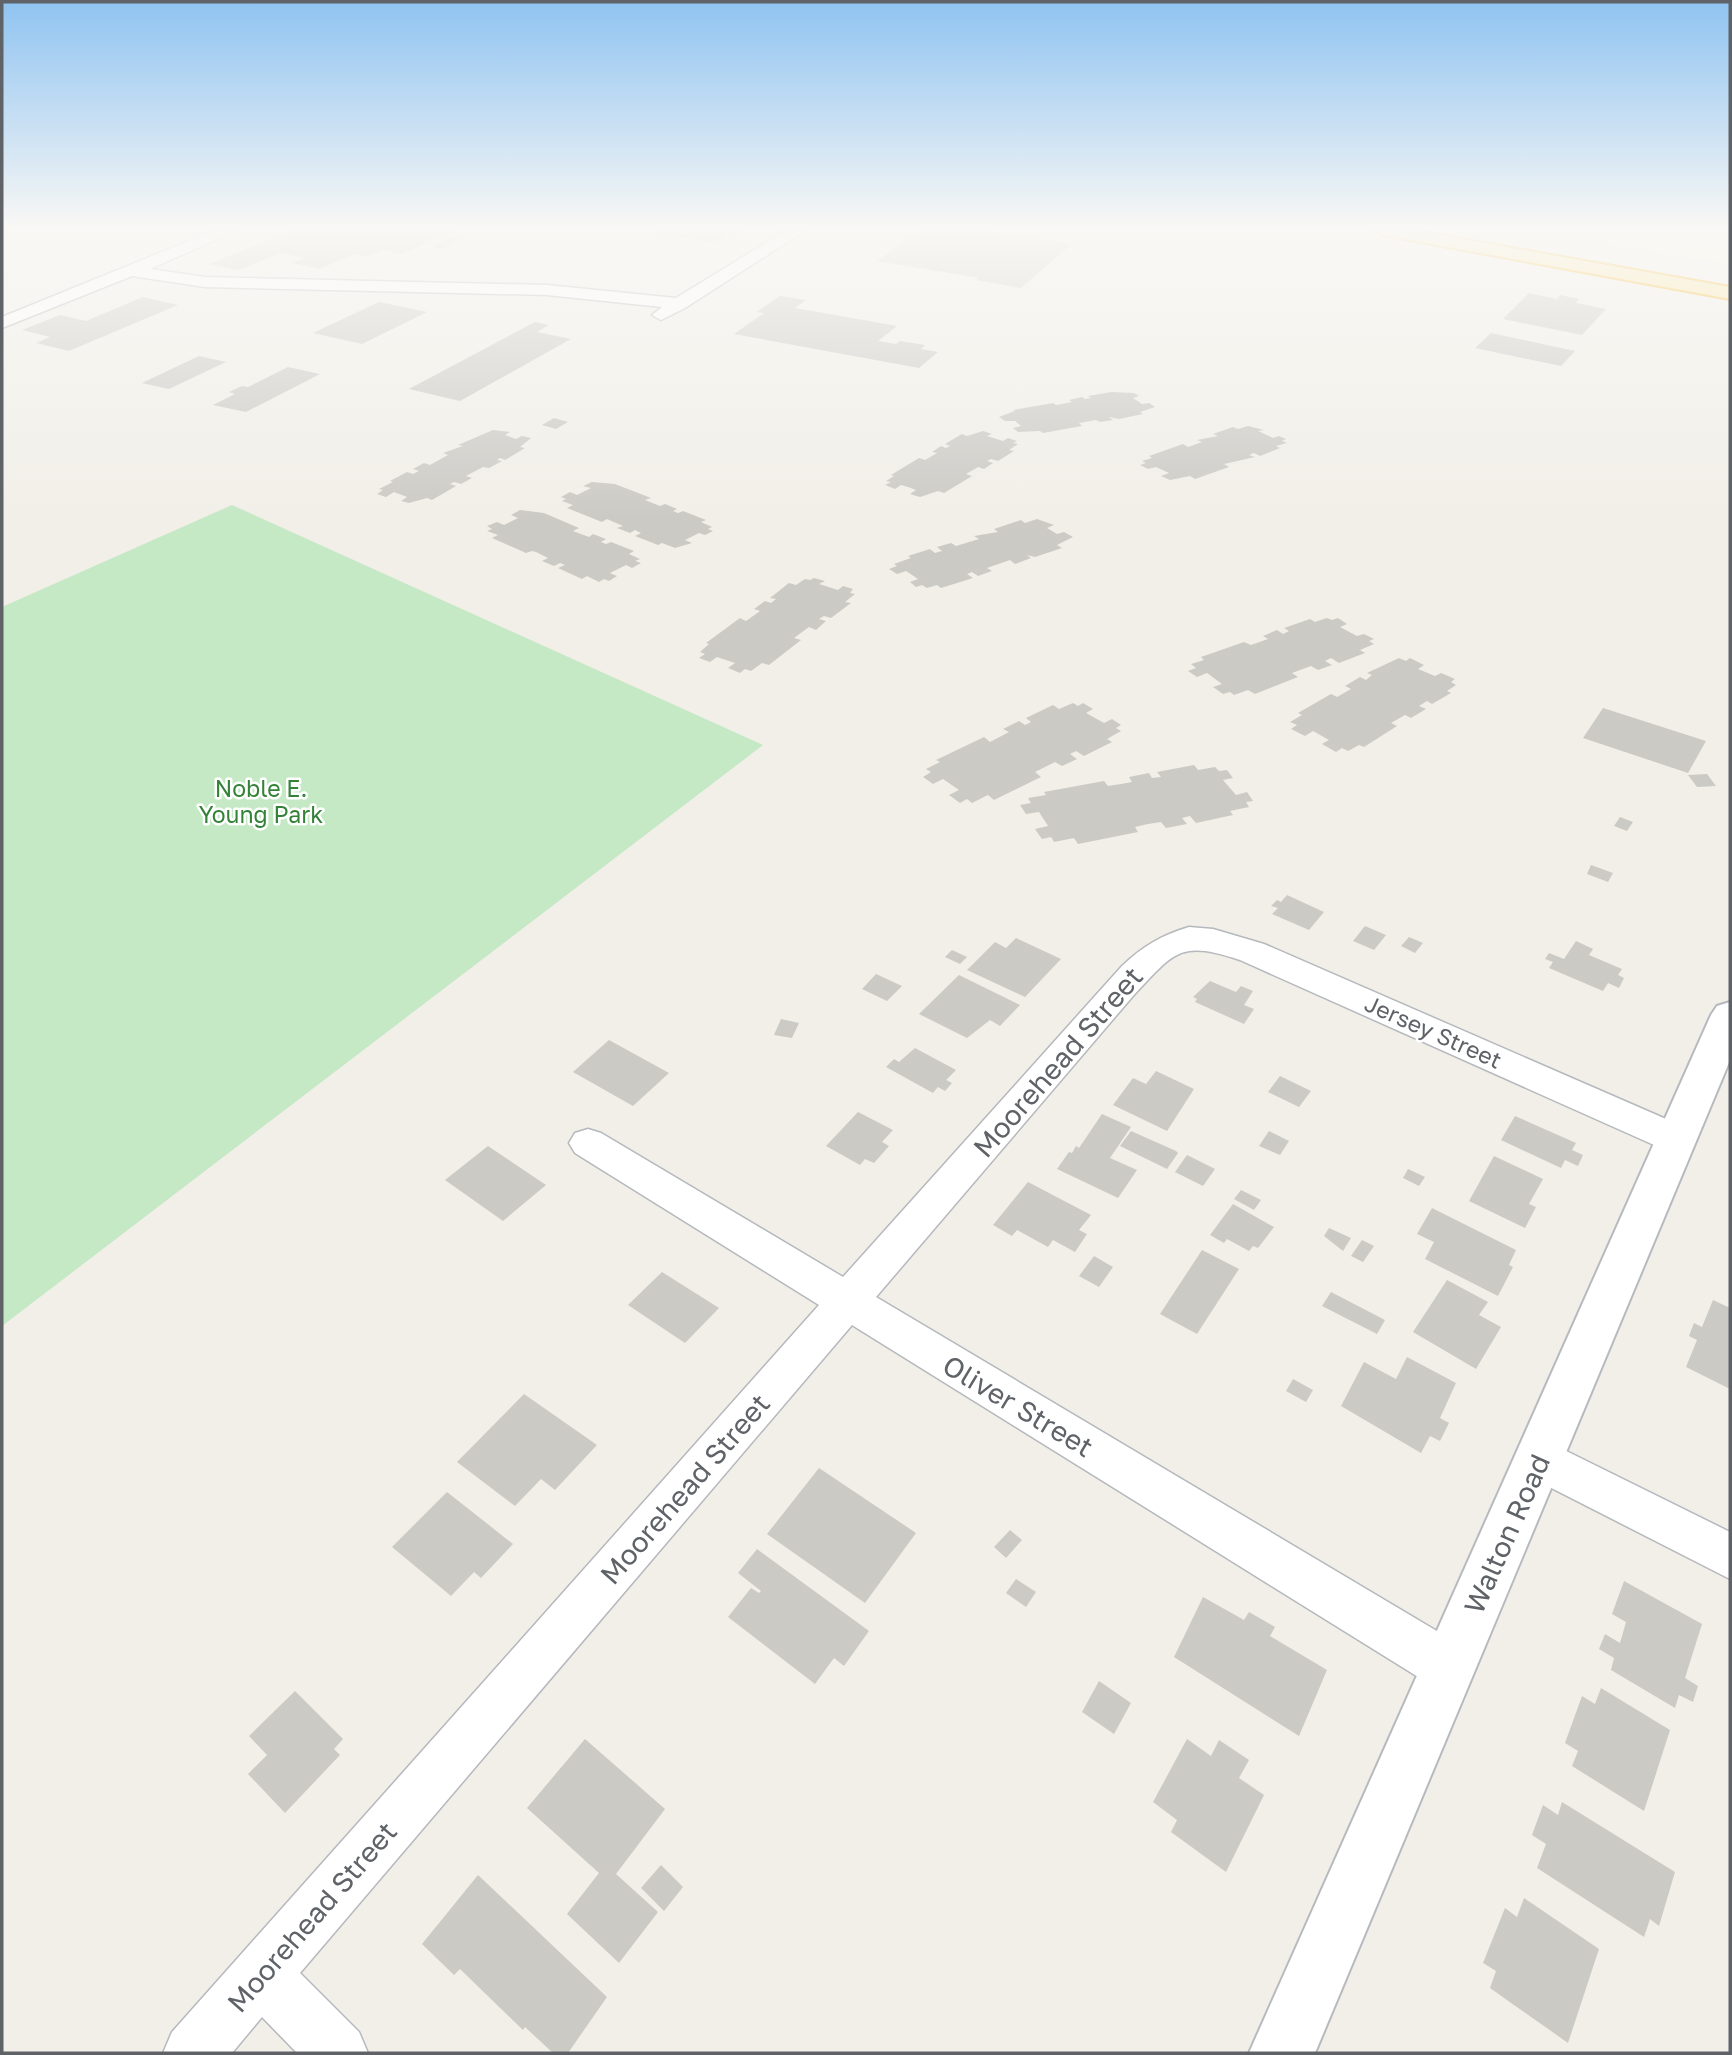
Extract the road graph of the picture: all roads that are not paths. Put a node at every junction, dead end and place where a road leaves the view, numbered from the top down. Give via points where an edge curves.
1 (1187, 938) joint
2 (1730, 1014) edge
3 (1676, 1139) junction
4 (588, 1143) dead end
5 (848, 1303) junction
6 (1541, 1459) junction
7 (1730, 1556) edge
8 (1449, 1667) junction
9 (261, 1974) junction
10 (193, 2053) edge
11 (338, 2053) edge
12 (1282, 2053) edge

1 - 3 street, Jersey Street via 1212,939 1252,952
1 - 5 street, Moorehead Street via 1152,956
2 - 3 street, Walton Road
3 - 6 street, Walton Road
4 - 5 street, Oliver Street
5 - 8 street, Oliver Street
5 - 9 street, Moorehead Street
6 - 7 street
6 - 8 street, Walton Road
8 - 12 street, Walton Road
9 - 10 street, Moorehead Street
9 - 11 street

